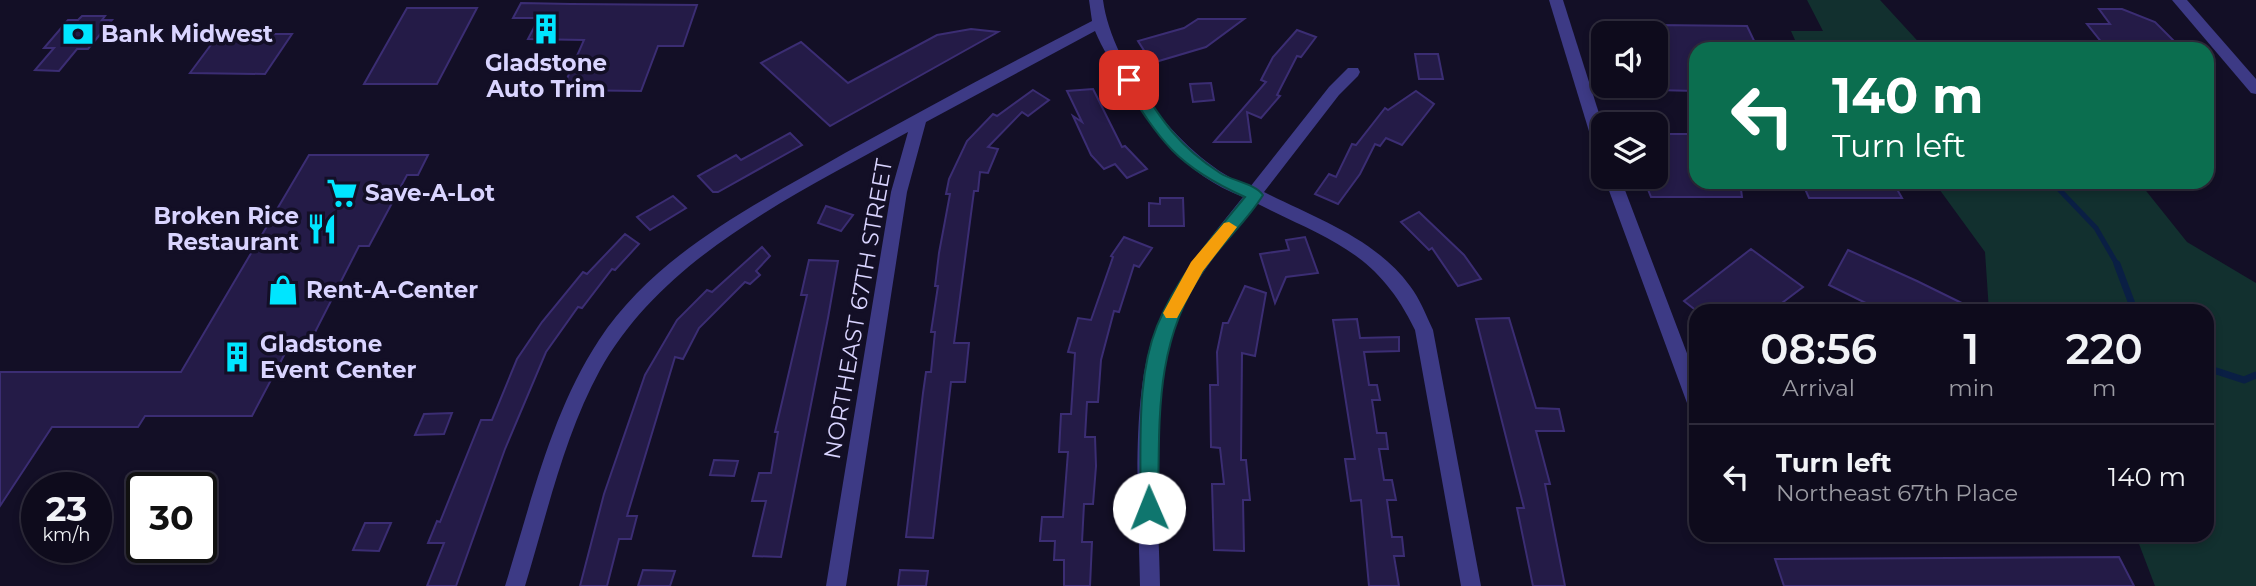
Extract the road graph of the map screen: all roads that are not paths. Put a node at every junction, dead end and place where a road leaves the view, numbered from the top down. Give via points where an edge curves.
1 (1096, 0) edge
2 (1556, 0) edge
3 (2179, 0) edge
4 (1099, 23) junction
5 (1353, 72) dead end
6 (2256, 89) edge
7 (1591, 112) edge
8 (920, 117) junction
9 (1616, 189) edge
10 (1255, 195) junction
11 (1689, 384) edge
12 (514, 586) edge
13 (836, 586) edge
14 (1150, 586) edge
15 (1471, 586) edge

1 - 4 street
2 - 7 street
3 - 6 street
4 - 8 street
4 - 10 street via 1164,135 1217,178
5 - 10 street
8 - 12 street via 760,208 687,256 626,316 605,344 580,395
8 - 13 street, NORTHEAST 67TH STREET via 899,192
9 - 11 street
10 - 14 street via 1197,267 1165,327 1152,378
10 - 15 street via 1352,244 1382,265 1405,292 1424,330

